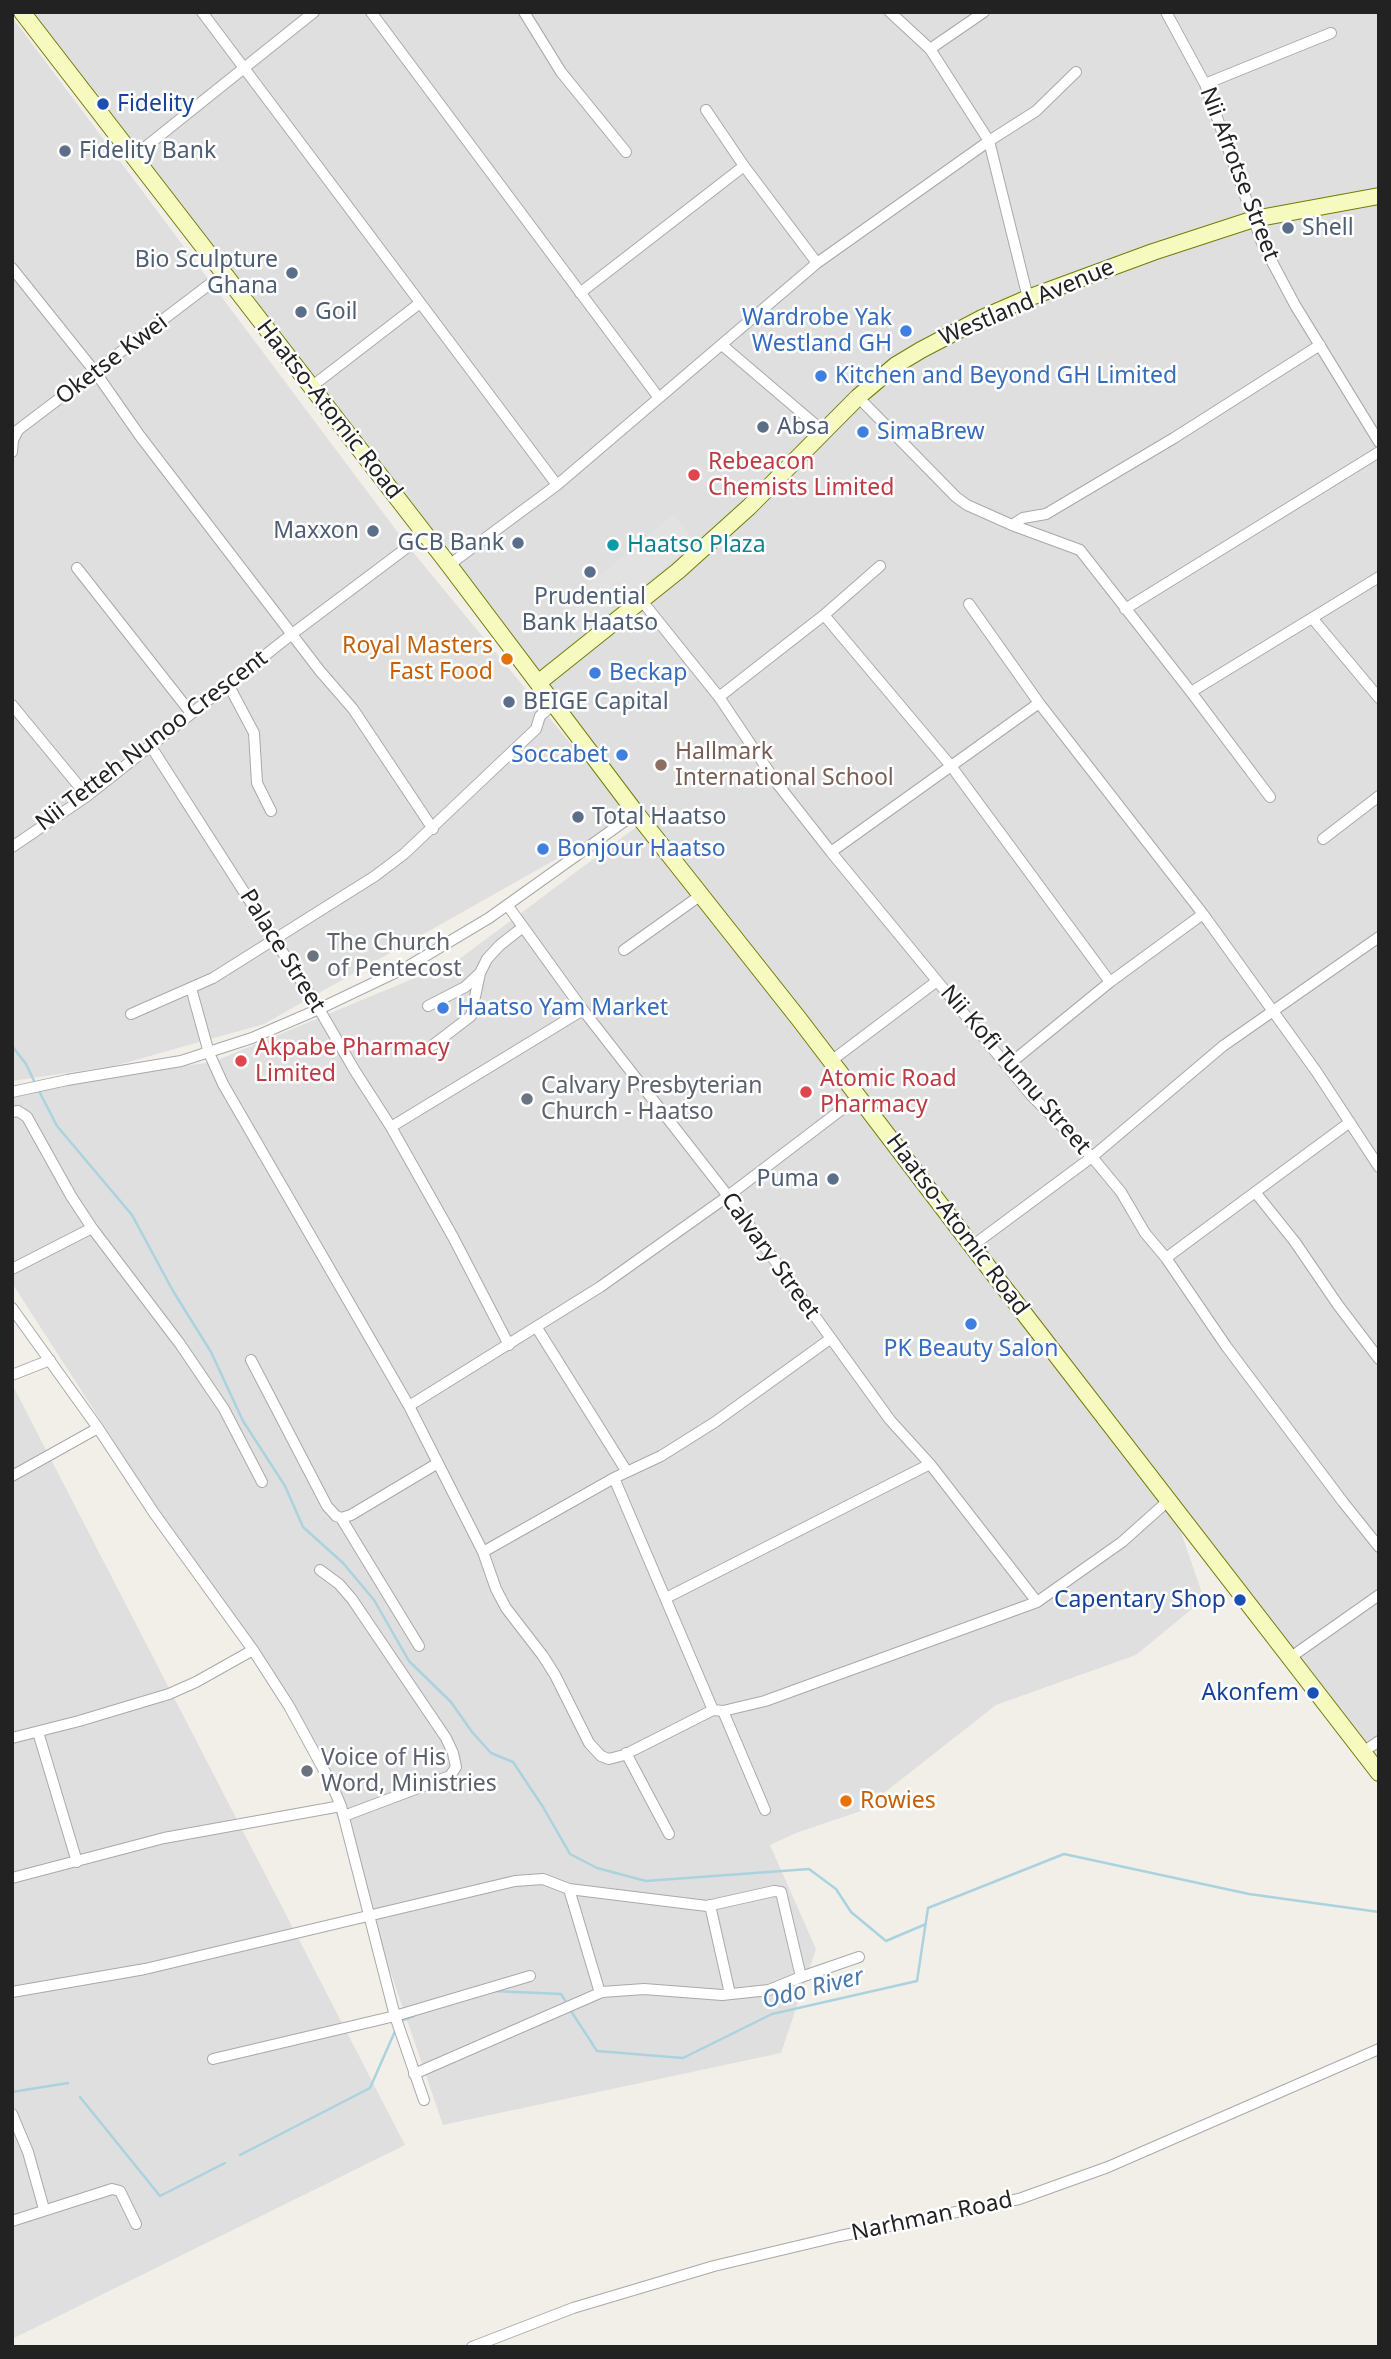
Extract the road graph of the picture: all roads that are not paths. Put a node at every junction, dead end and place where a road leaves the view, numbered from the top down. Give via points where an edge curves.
1 (22, 12) edge
2 (202, 12) edge
3 (314, 12) edge
4 (371, 12) edge
5 (524, 12) edge
6 (890, 12) edge
7 (984, 12) edge
8 (1166, 12) edge
9 (1331, 33) dead end
10 (930, 49) junction
11 (244, 68) junction
12 (1076, 72) dead end
13 (1205, 84) junction
14 (706, 110) dead end
15 (989, 141) junction
16 (626, 152) dead end
17 (134, 157) junction
18 (744, 166) junction
19 (1379, 196) edge
20 (1254, 219) junction
21 (817, 263) junction
22 (12, 268) edge
23 (223, 274) junction
24 (580, 293) junction
25 (1028, 298) junction
26 (420, 303) junction
27 (722, 345) junction
28 (1320, 345) junction
29 (96, 373) junction
30 (311, 387) junction
31 (858, 397) junction
32 (659, 398) junction
33 (823, 431) junction
34 (1379, 443) edge
35 (12, 452) edge
36 (1379, 452) edge
37 (557, 485) junction
38 (1046, 514) junction
39 (1012, 525) junction
40 (425, 534) junction
41 (1049, 537) junction
42 (450, 565) junction
43 (880, 566) dead end
44 (77, 568) dead end
45 (1379, 577) edge
46 (642, 601) junction
47 (970, 604) dead end
48 (1125, 609) junction
49 (824, 615) junction
50 (1313, 619) junction
51 (292, 634) junction
52 (538, 683) junction
53 (228, 684) junction
54 (1191, 692) junction
55 (719, 698) junction
56 (1379, 698) edge
57 (1039, 703) junction
58 (554, 704) junction
59 (12, 705) edge
60 (191, 713) junction
61 (150, 745) junction
62 (951, 765) junction
63 (86, 796) junction
64 (1379, 796) edge
65 (1270, 797) dead end
66 (271, 811) dead end
67 (636, 813) junction
68 (433, 829) junction
69 (1323, 839) dead end
70 (12, 847) edge
71 (831, 852) junction
72 (701, 895) junction
73 (508, 906) junction
74 (1203, 914) junction
75 (523, 927) junction
76 (1379, 937) edge
77 (275, 938) junction
78 (624, 950) dead end
79 (480, 973) junction
80 (937, 981) junction
81 (1110, 982) junction
82 (191, 988) junction
83 (428, 1006) dead end
84 (319, 1009) junction
85 (583, 1010) junction
86 (1273, 1012) junction
87 (131, 1014) dead end
88 (433, 1045) dead end
89 (209, 1053) junction
90 (831, 1061) junction
91 (1007, 1066) junction
92 (12, 1092) edge
93 (858, 1097) junction
94 (12, 1112) edge
95 (1350, 1122) junction
96 (391, 1127) junction
97 (1092, 1157) junction
98 (1379, 1167) edge
99 (1255, 1192) junction
100 (728, 1196) junction
101 (92, 1228) junction
102 (972, 1247) junction
103 (1166, 1258) junction
104 (12, 1269) edge
105 (12, 1308) edge
106 (537, 1328) junction
107 (830, 1339) junction
108 (509, 1345) junction
109 (1379, 1359) edge
110 (50, 1360) junction
111 (251, 1360) dead end
112 (12, 1375) edge
113 (409, 1406) junction
114 (98, 1428) junction
115 (438, 1463) junction
116 (930, 1464) junction
117 (627, 1472) junction
118 (12, 1476) edge
119 (614, 1478) junction
120 (262, 1482) dead end
121 (1170, 1500) junction
122 (341, 1518) junction
123 (1379, 1547) edge
124 (483, 1552) junction
125 (320, 1570) dead end
126 (1379, 1595) edge
127 (666, 1598) junction
128 (1037, 1602) junction
129 (419, 1646) dead end
130 (253, 1650) junction
131 (1291, 1657) junction
132 (718, 1711) junction
133 (38, 1732) junction
134 (12, 1738) edge
135 (1379, 1741) edge
136 (1363, 1752) junction
137 (626, 1754) junction
138 (1379, 1773) edge
139 (765, 1810) dead end
140 (342, 1811) junction
141 (669, 1834) dead end
142 (77, 1862) junction
143 (12, 1878) edge
144 (569, 1889) junction
145 (710, 1905) junction
146 (368, 1916) junction
147 (859, 1957) dead end
148 (530, 1976) dead end
149 (801, 1976) junction
150 (12, 1992) edge
151 (600, 1993) junction
152 (730, 1994) junction
153 (395, 2016) junction
154 (1379, 2049) edge
155 (214, 2059) dead end
156 (414, 2074) junction
157 (424, 2100) dead end
158 (13, 2118) edge
159 (44, 2209) junction
160 (12, 2221) edge
161 (136, 2224) dead end
162 (472, 2347) edge

1 - 17 main road, Haatso-Atomic Road
2 - 11 street
3 - 11 street
4 - 24 street
5 - 16 street via 561,72
6 - 10 street
7 - 10 street
8 - 13 street, Nii Afrotse Street
9 - 13 street
10 - 15 street
11 - 17 street
11 - 26 street
12 - 15 street via 1035,111
13 - 20 street, Nii Afrotse Street
14 - 18 street
15 - 21 street
15 - 25 street
17 - 23 main road, Haatso-Atomic Road
18 - 21 street
18 - 24 street
19 - 20 main road, Westland Avenue
20 - 25 main road, Westland Avenue
20 - 28 street, Nii Afrotse Street via 1271,261
21 - 27 street
22 - 29 street
23 - 29 street, Oketse Kwei
23 - 30 main road, Haatso-Atomic Road
24 - 32 street
25 - 31 main road, Westland Avenue via 921,350
26 - 30 street
26 - 37 street
27 - 32 street
27 - 33 street
28 - 34 street, Nii Afrotse Street
28 - 38 street
29 - 35 street, Oketse Kwei via 18,430
29 - 51 street
30 - 40 main road, Haatso-Atomic Road
31 - 33 main road, Westland Avenue
31 - 39 street via 956,497
32 - 37 street
33 - 46 main road, Westland Avenue via 734,521
36 - 48 street
37 - 42 street
38 - 39 street via 1023,517
38 - 41 street
39 - 41 street
40 - 42 main road, Haatso-Atomic Road
40 - 51 street, Nii Tetteh Nunoo Crescent
41 - 48 street via 1080,550
42 - 52 main road, Haatso-Atomic Road
43 - 49 street
44 - 60 street
45 - 50 street
46 - 52 main road, Westland Avenue
46 - 55 street, Nii Kofi Tumu Street
47 - 57 street
48 - 54 street
49 - 55 street
49 - 62 street
50 - 54 street
50 - 56 street
51 - 53 street, Nii Tetteh Nunoo Crescent
51 - 68 street via 353,709
52 - 58 main road, Haatso-Atomic Road
53 - 60 street, Nii Tetteh Nunoo Crescent
53 - 66 street via 254,733 257,783
54 - 65 street
55 - 71 street, Nii Kofi Tumu Street
57 - 62 street
57 - 74 street
58 - 67 main road, Haatso-Atomic Road
58 - 68 street via 540,716 536,729
59 - 63 street
60 - 61 street, Nii Tetteh Nunoo Crescent
61 - 63 street, Nii Tetteh Nunoo Crescent
61 - 77 street, Palace Street
62 - 71 street
62 - 81 street
63 - 70 street, Nii Tetteh Nunoo Crescent
64 - 69 street
67 - 72 main road, Haatso-Atomic Road
67 - 73 street
68 - 77 street via 375,876
71 - 80 street, Nii Kofi Tumu Street
72 - 78 street
72 - 90 main road, Haatso-Atomic Road
73 - 75 street, Calvary Street
73 - 84 street via 407,967
74 - 81 street
74 - 86 street
75 - 79 street via 500,945
75 - 85 street, Calvary Street
76 - 86 street
77 - 82 street
77 - 84 street, Palace Street
79 - 83 street
79 - 88 street via 471,1016
80 - 90 street
80 - 91 street, Nii Kofi Tumu Street
81 - 91 street
82 - 87 street
82 - 89 street
84 - 89 street
84 - 96 street, Palace Street
85 - 96 street
85 - 100 street, Calvary Street
86 - 95 street
86 - 97 street via 1223,1046
89 - 92 street
89 - 113 street via 236,1109
90 - 93 main road, Haatso-Atomic Road
91 - 97 street, Nii Kofi Tumu Street
93 - 100 street
93 - 102 main road, Haatso-Atomic Road
94 - 101 street via 27,1117
95 - 98 street
95 - 99 street
96 - 108 street, Palace Street
97 - 102 street
97 - 103 street, Nii Kofi Tumu Street
99 - 103 street
99 - 109 street
100 - 106 street
100 - 107 street, Calvary Street
101 - 104 street
101 - 120 street via 224,1409
102 - 121 main road, Haatso-Atomic Road
103 - 123 street, Nii Kofi Tumu Street via 1226,1346
105 - 110 street
106 - 108 street
106 - 117 street
107 - 116 street, Calvary Street via 890,1420
107 - 117 street via 715,1422
108 - 113 street
110 - 112 street
110 - 114 street
111 - 122 street via 327,1507
113 - 115 street
114 - 118 street
114 - 130 street
115 - 122 street
115 - 124 street
116 - 127 street
116 - 128 street, Calvary Street
117 - 119 street
119 - 124 street
119 - 127 street
121 - 128 street via 1122,1542
121 - 131 main road, Haatso-Atomic Road
122 - 129 street
124 - 137 street via 506,1608 555,1675 594,1750 609,1759
125 - 140 street via 339,1584 359,1610 446,1738 456,1767 450,1776
126 - 131 street
127 - 132 street
128 - 132 street via 765,1701
130 - 133 street via 169,1693
130 - 140 street via 296,1718
131 - 136 main road, Haatso-Atomic Road
132 - 137 street
132 - 139 street
133 - 134 street
133 - 142 street
135 - 136 street
136 - 138 main road, Haatso-Atomic Road
137 - 141 street
140 - 142 street via 164,1838
140 - 146 street
142 - 143 street
144 - 145 street
144 - 146 street via 543,1879 515,1881
144 - 151 street
145 - 149 street via 781,1892
145 - 152 street
146 - 150 street via 145,1969
146 - 153 street
147 - 149 street
148 - 153 street
149 - 152 street via 769,1990
151 - 152 street via 644,1989
151 - 156 street
153 - 155 street
153 - 156 street
154 - 162 street, Narhman Road via 1120,2162 1019,2199 714,2266 573,2308
156 - 157 street
158 - 159 street
159 - 160 street
159 - 161 street via 112,2189 120,2191

